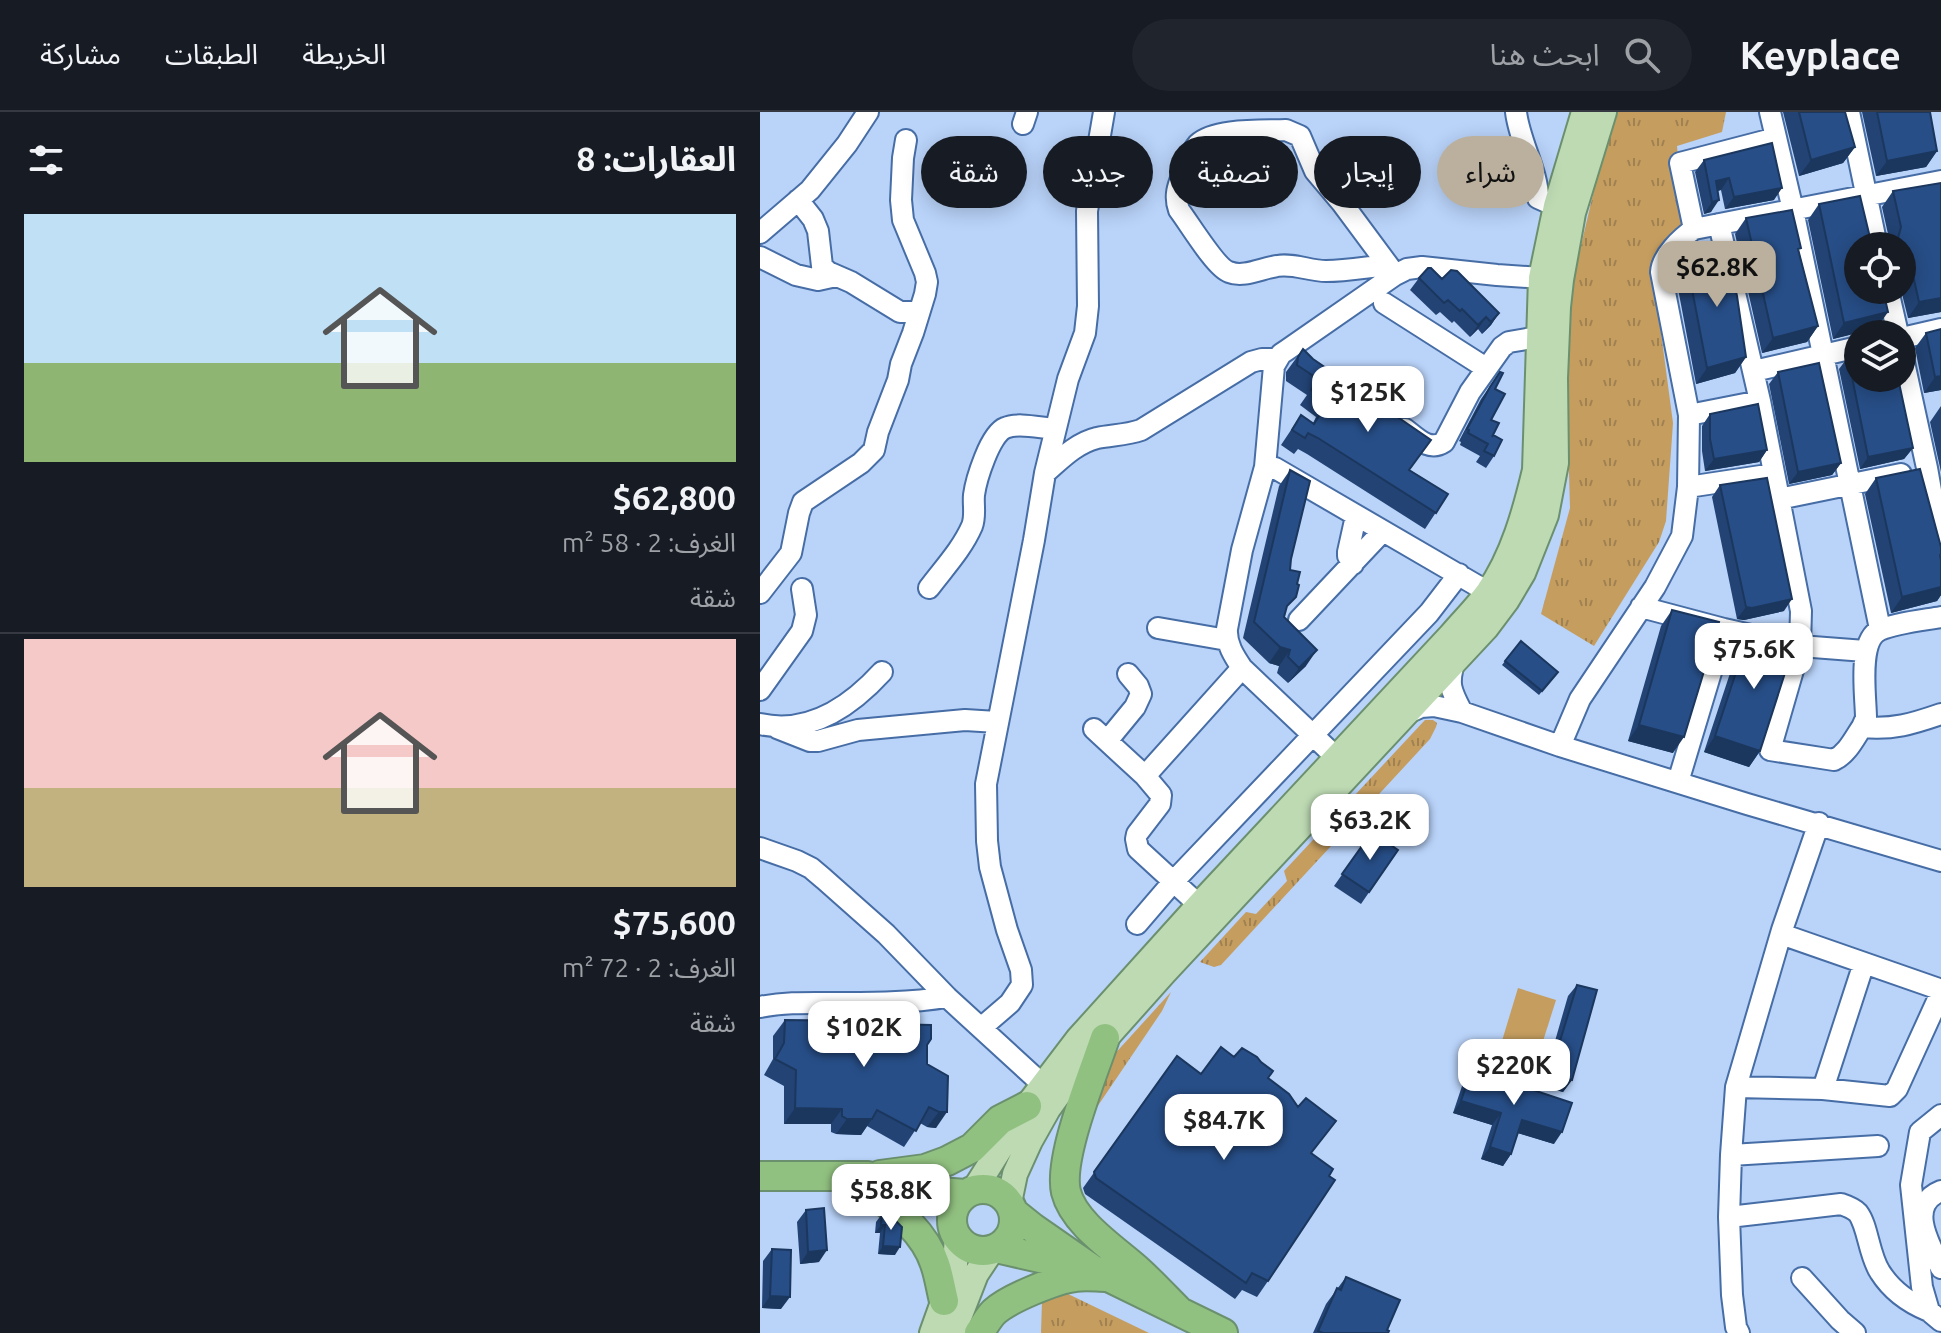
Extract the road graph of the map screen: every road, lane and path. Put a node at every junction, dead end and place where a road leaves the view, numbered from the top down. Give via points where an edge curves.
1 (868, 112) edge
2 (1104, 112) edge
3 (1584, 112) edge
4 (1604, 112) edge
5 (1770, 112) edge
6 (1849, 112) edge
7 (1513, 113) edge
8 (1776, 138) junction
9 (906, 140) dead end
10 (1941, 181) edge
11 (1865, 195) junction
12 (798, 200) junction
13 (1556, 206) junction
14 (1793, 210) junction
15 (1719, 224) junction
16 (1694, 229) junction
17 (1874, 232) edge
18 (760, 233) edge
19 (760, 257) edge
20 (1391, 270) junction
21 (836, 276) junction
22 (1541, 278) junction
23 (1384, 303) dead end
24 (919, 312) junction
25 (1941, 329) edge
26 (1916, 333) edge
27 (1538, 337) junction
28 (1844, 350) edge
29 (1824, 355) junction
30 (1278, 359) junction
31 (1486, 368) junction
32 (1754, 371) junction
33 (1910, 392) edge
34 (1760, 401) junction
35 (1689, 415) junction
36 (1387, 417) edge
37 (1055, 429) junction
38 (1265, 467) junction
39 (1927, 468) junction
40 (1045, 473) junction
41 (1774, 474) junction
42 (1851, 484) junction
43 (1688, 487) junction
44 (1779, 499) junction
45 (1937, 506) edge
46 (1356, 516) junction
47 (1383, 531) junction
48 (1941, 547) edge
49 (1353, 564) junction
50 (1459, 574) junction
51 (929, 588) dead end
52 (802, 589) dead end
53 (1488, 592) junction
54 (760, 593) edge
55 (1641, 607) junction
56 (1941, 617) edge
57 (1299, 620) dead end
58 (1158, 628) dead end
59 (1724, 629) junction
60 (1880, 629) junction
61 (1227, 640) junction
62 (1800, 646) junction
63 (1865, 651) junction
64 (1455, 660) junction
65 (1242, 668) junction
66 (882, 672) dead end
67 (1128, 674) dead end
68 (760, 690) edge
69 (1462, 712) junction
70 (1405, 714) junction
71 (1941, 714) edge
72 (997, 722) junction
73 (768, 726) edge
74 (1862, 727) junction
75 (1313, 735) junction
76 (1560, 746) junction
77 (1337, 758) junction
78 (1145, 776) junction
79 (1678, 782) junction
80 (1819, 823) junction
81 (760, 848) edge
82 (1941, 861) edge
83 (1173, 882) junction
84 (1199, 905) junction
85 (1137, 924) dead end
86 (1781, 934) junction
87 (1864, 963) junction
88 (947, 997) junction
89 (760, 1007) edge
90 (981, 1028) junction
91 (1105, 1038) junction
92 (1736, 1087) junction
93 (1823, 1089) junction
94 (1034, 1095) junction
95 (1941, 1115) edge
96 (1878, 1146) dead end
97 (1731, 1155) junction
98 (760, 1176) edge
99 (860, 1177) junction
100 (1941, 1191) edge
101 (970, 1192) junction
102 (1011, 1207) junction
103 (1729, 1217) junction
104 (955, 1235) junction
105 (994, 1249) junction
106 (1941, 1268) edge
107 (1100, 1273) junction
108 (1802, 1278) dead end
109 (944, 1301) junction
110 (1179, 1311) junction
111 (1935, 1316) edge
112 (932, 1333) edge
113 (953, 1333) edge
114 (979, 1333) edge
115 (1223, 1333) edge
116 (1739, 1333) edge
117 (1855, 1333) edge

1 - 12 street
2 - 37 street via 1087,211 1085,333
3 - 13 main road
4 - 64 main road via 1573,213 1561,280 1556,463 1546,515 1507,600
5 - 8 street
6 - 11 street
7 - 13 street via 1538,198
8 - 14 street
8 - 16 street via 1680,163
9 - 24 street via 903,220 927,282
10 - 11 street
11 - 14 street
11 - 17 street
12 - 18 street
12 - 21 street via 818,231 822,266
13 - 22 main road
14 - 15 street
14 - 29 street
15 - 16 street
15 - 32 street
16 - 35 street via 1664,261 1661,272
19 - 21 street via 796,275 818,280
20 - 20 street via 1315,171 1294,132 1212,136 1197,145 1188,160 1175,200 1226,272 1241,275 1291,265 1329,271
20 - 22 street via 1422,267
20 - 30 street
21 - 24 street via 900,312
22 - 27 main road
23 - 31 street
24 - 54 street via 874,450 803,502 791,553
25 - 26 street
27 - 31 street via 1509,342
27 - 53 main road via 1535,470 1516,536
28 - 29 street
29 - 32 street
29 - 42 street
30 - 38 street
30 - 40 street via 1251,362 1141,430 1082,444
31 - 36 street via 1440,445 1425,444
32 - 34 street
33 - 39 street
34 - 35 street
34 - 41 street
35 - 43 street
37 - 40 street
37 - 51 street via 1015,426 999,432 977,480 973,523
38 - 46 street
38 - 61 street via 1242,550
39 - 42 street
39 - 45 street
40 - 72 street
41 - 43 street
41 - 44 street
42 - 44 street
42 - 60 street
43 - 55 street via 1682,536
44 - 62 street via 1801,611
45 - 48 street
46 - 47 street
46 - 49 street via 1348,552
47 - 49 street
47 - 50 street
49 - 57 street
50 - 53 street
50 - 75 street
52 - 68 street via 802,631
53 - 77 main road
55 - 59 street
55 - 76 street via 1580,699
56 - 60 street
58 - 61 street
59 - 62 street
59 - 79 street
60 - 63 street
61 - 65 street
62 - 63 street
62 - 74 street via 1770,750 1834,760
63 - 74 street
64 - 69 street via 1451,689
64 - 70 main road
65 - 75 street
65 - 78 street
66 - 73 street via 836,712
67 - 78 street via 1141,694 1135,707 1100,735
69 - 70 street via 1434,706
69 - 76 street
70 - 91 main road
71 - 74 street via 1909,725
72 - 73 street via 858,730 818,741
72 - 90 street via 986,784 987,841 997,897 1023,977 1010,1003
75 - 77 street
75 - 83 street
76 - 79 street
77 - 84 main road
78 - 83 street via 1162,801 1137,834 1136,844
79 - 80 street
80 - 82 street
80 - 86 street
81 - 88 street via 811,868
83 - 84 street
83 - 85 street
84 - 94 main road
86 - 87 street
86 - 92 street
87 - 93 street
87 - 93 street via 1936,988 1939,997 1894,1094
88 - 89 street
88 - 90 street
90 - 94 street
91 - 102 main road via 1062,1089 1030,1141 1015,1174
91 - 110 highway via 1074,1131 1064,1177 1066,1193 1086,1226
92 - 93 street
92 - 97 street
94 - 99 highway via 972,1148 947,1161
94 - 101 main road
95 - 111 street via 1920,1132 1911,1185 1922,1287
96 - 97 street
97 - 103 street
98 - 99 highway
99 - 101 highway via 915,1190
99 - 104 highway via 888,1189
99 - 109 highway via 922,1239 935,1261
100 - 106 street via 1931,1195 1922,1211 1927,1239
101 - 102 highway via 994,1191
101 - 104 highway via 953,1211
102 - 105 highway via 1012,1231
102 - 107 highway
103 - 111 street via 1848,1206 1860,1215 1880,1273 1899,1295
103 - 116 street
104 - 105 highway via 968,1248
104 - 109 main road via 955,1264
105 - 107 highway
105 - 113 main road via 976,1274
107 - 110 highway
107 - 114 highway via 1063,1279 1014,1299 992,1314
108 - 117 street
109 - 112 main road
110 - 115 highway

